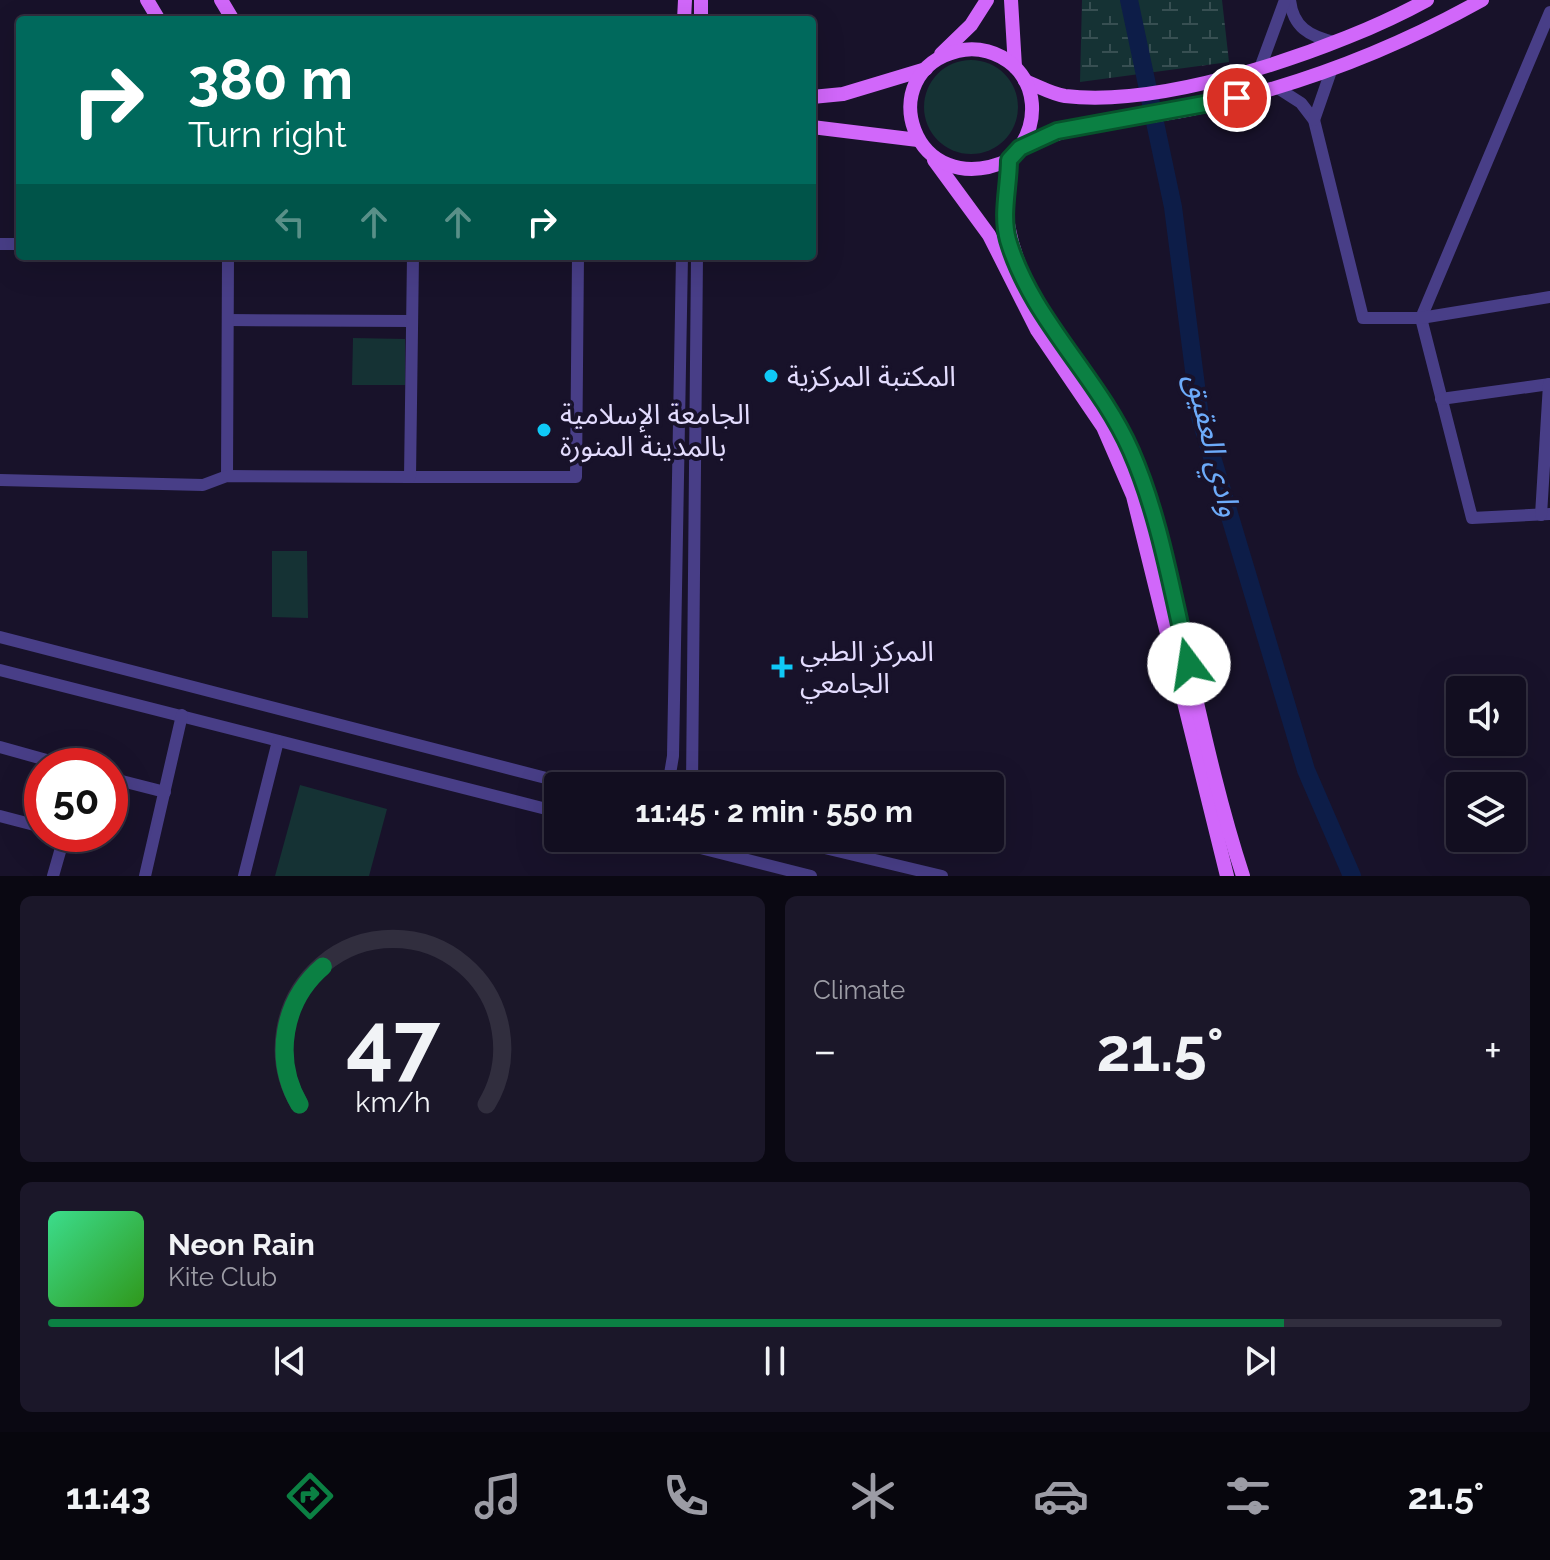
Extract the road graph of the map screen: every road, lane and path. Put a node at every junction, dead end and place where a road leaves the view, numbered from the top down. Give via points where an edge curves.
1 (987, 0) edge
2 (1011, 0) edge
3 (1287, 0) edge
4 (1427, 0) edge
5 (1482, 0) edge
6 (1550, 12) edge
7 (1334, 42) junction
8 (929, 66) junction
9 (1015, 67) junction
10 (1260, 68) junction
11 (1331, 71) junction
12 (1025, 81) junction
13 (1276, 87) junction
14 (816, 97) edge
15 (1314, 120) junction
16 (816, 127) edge
17 (918, 140) junction
18 (1020, 148) junction
19 (929, 154) junction
20 (1009, 160) junction
21 (228, 260) edge
22 (413, 260) edge
23 (578, 260) edge
24 (682, 260) edge
25 (697, 260) edge
26 (1550, 297) edge
27 (1421, 318) junction
28 (228, 320) junction
29 (412, 321) junction
30 (1549, 384) edge
31 (1441, 399) junction
32 (227, 476) junction
33 (410, 477) junction
34 (0, 480) edge
35 (1546, 514) edge
36 (0, 637) edge
37 (0, 670) edge
38 (182, 715) junction
39 (673, 730) junction
40 (692, 732) junction
41 (278, 741) junction
42 (0, 747) edge
43 (24, 754) edge
44 (670, 772) edge
45 (692, 772) edge
46 (544, 777) edge
47 (128, 783) edge
48 (165, 792) junction
49 (544, 808) edge
50 (0, 816) edge
51 (24, 822) edge
52 (60, 852) edge
53 (716, 852) edge
54 (842, 852) edge
55 (1225, 874) edge
56 (53, 876) edge
57 (145, 876) edge
58 (244, 876) edge
59 (811, 876) edge
60 (942, 876) edge
61 (1243, 876) edge

1 - 8 main road via 971,25
2 - 9 main road
3 - 7 street via 1302,29
3 - 10 street
4 - 7 main road
5 - 11 main road via 1422,34
6 - 27 street
7 - 10 main road
8 - 9 main road via 966,49 1000,56
8 - 14 main road via 843,94
8 - 17 main road via 912,94 910,112
9 - 12 main road
10 - 12 main road via 1170,89 1096,97 1062,96
11 - 13 main road
11 - 15 street
12 - 18 main road via 1033,115
13 - 15 street via 1292,95
13 - 18 main road via 1057,131
15 - 27 street via 1363,318
16 - 17 main road
17 - 19 main road
18 - 20 main road
19 - 20 main road via 953,169 972,171
19 - 55 main road via 989,235 1037,330 1119,458 1133,496
20 - 61 main road via 1008,239 1046,319 1116,419 1147,492
21 - 28 street
22 - 29 street
23 - 33 street via 576,477
24 - 39 street
25 - 40 street
26 - 27 street
27 - 31 street
28 - 29 street
28 - 32 street
29 - 33 street
30 - 31 street
30 - 35 street
31 - 35 street via 1472,518
32 - 33 street
32 - 34 street via 203,485
36 - 46 street
37 - 38 street
38 - 41 street
38 - 48 street
39 - 40 street
39 - 44 street
40 - 45 street
41 - 49 street
41 - 58 street
42 - 43 street
47 - 48 street
48 - 57 street
50 - 51 street
52 - 56 street
53 - 59 street
54 - 60 street

